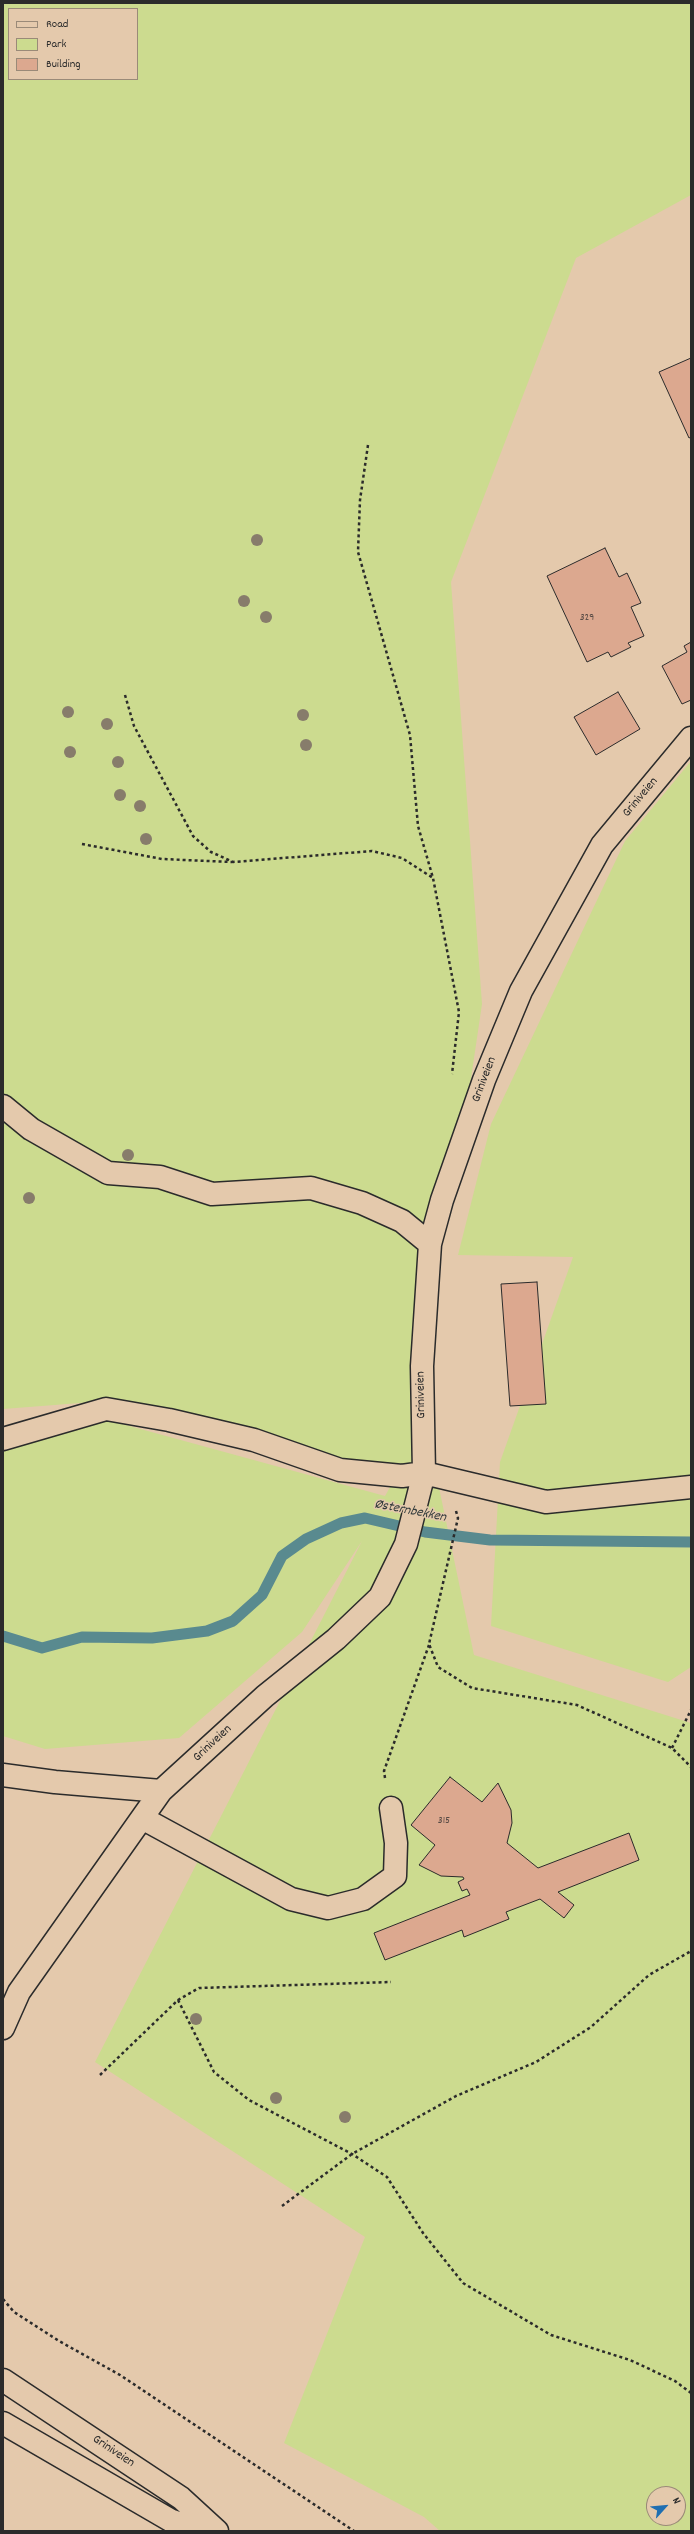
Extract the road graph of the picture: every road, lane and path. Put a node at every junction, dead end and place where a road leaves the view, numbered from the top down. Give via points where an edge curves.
1 (368, 445) dead end
2 (125, 695) dead end
3 (691, 738) edge
4 (82, 844) dead end
5 (233, 862) junction
6 (433, 878) junction
7 (451, 1077) dead end
8 (3, 1106) edge
9 (430, 1244) junction
10 (3, 1439) edge
11 (424, 1473) junction
12 (691, 1487) edge
13 (458, 1518) dead end
14 (429, 1644) junction
15 (691, 1710) edge
16 (672, 1748) junction
17 (691, 1767) edge
18 (3, 1775) edge
19 (161, 1791) junction
20 (391, 1808) joint
21 (142, 1818) junction
22 (691, 1951) edge
23 (391, 1982) dead end
24 (178, 2000) junction
25 (3, 2028) edge
26 (100, 2075) dead end
27 (352, 2154) junction
28 (282, 2206) dead end
29 (3, 2299) edge
30 (3, 2380) edge
31 (691, 2393) edge
32 (3, 2423) edge
33 (201, 2531) edge
34 (217, 2531) edge
35 (354, 2531) edge

1 - 6 path via 360,500 358,552 410,735 418,826
2 - 5 path via 134,726 193,836 211,852
3 - 9 street, Griniveien via 602,845 521,991 484,1080 442,1200
4 - 5 path via 162,859
5 - 6 path via 372,851 402,858
6 - 7 path via 459,1012
8 - 9 street via 31,1129 108,1173 160,1177 212,1194 311,1188 362,1203 402,1221
9 - 11 street, Griniveien via 422,1366
10 - 11 street via 106,1409 169,1420 254,1440 340,1470 402,1476
11 - 12 street via 546,1502
11 - 19 street, Griniveien via 406,1544 380,1597 336,1639 264,1696
13 - 14 path
14 - 16 path via 438,1667 472,1688 577,1705
14 - 20 path via 384,1772
15 - 16 path
16 - 17 path
18 - 19 street
19 - 21 street, Griniveien
20 - 21 street via 396,1844 395,1876 363,1899 328,1908 292,1899
21 - 25 street, Griniveien via 19,1992
22 - 27 path via 650,1975 591,2027 536,2062 456,2096
23 - 24 path via 199,1988
24 - 26 path
24 - 27 path via 214,2072 249,2100
27 - 28 path
27 - 31 path via 387,2177 423,2233 463,2284 551,2335 630,2360 675,2381
29 - 35 path via 14,2312 59,2342 120,2375
30 - 34 street, Griniveien via 181,2498
32 - 33 street via 170,2520

